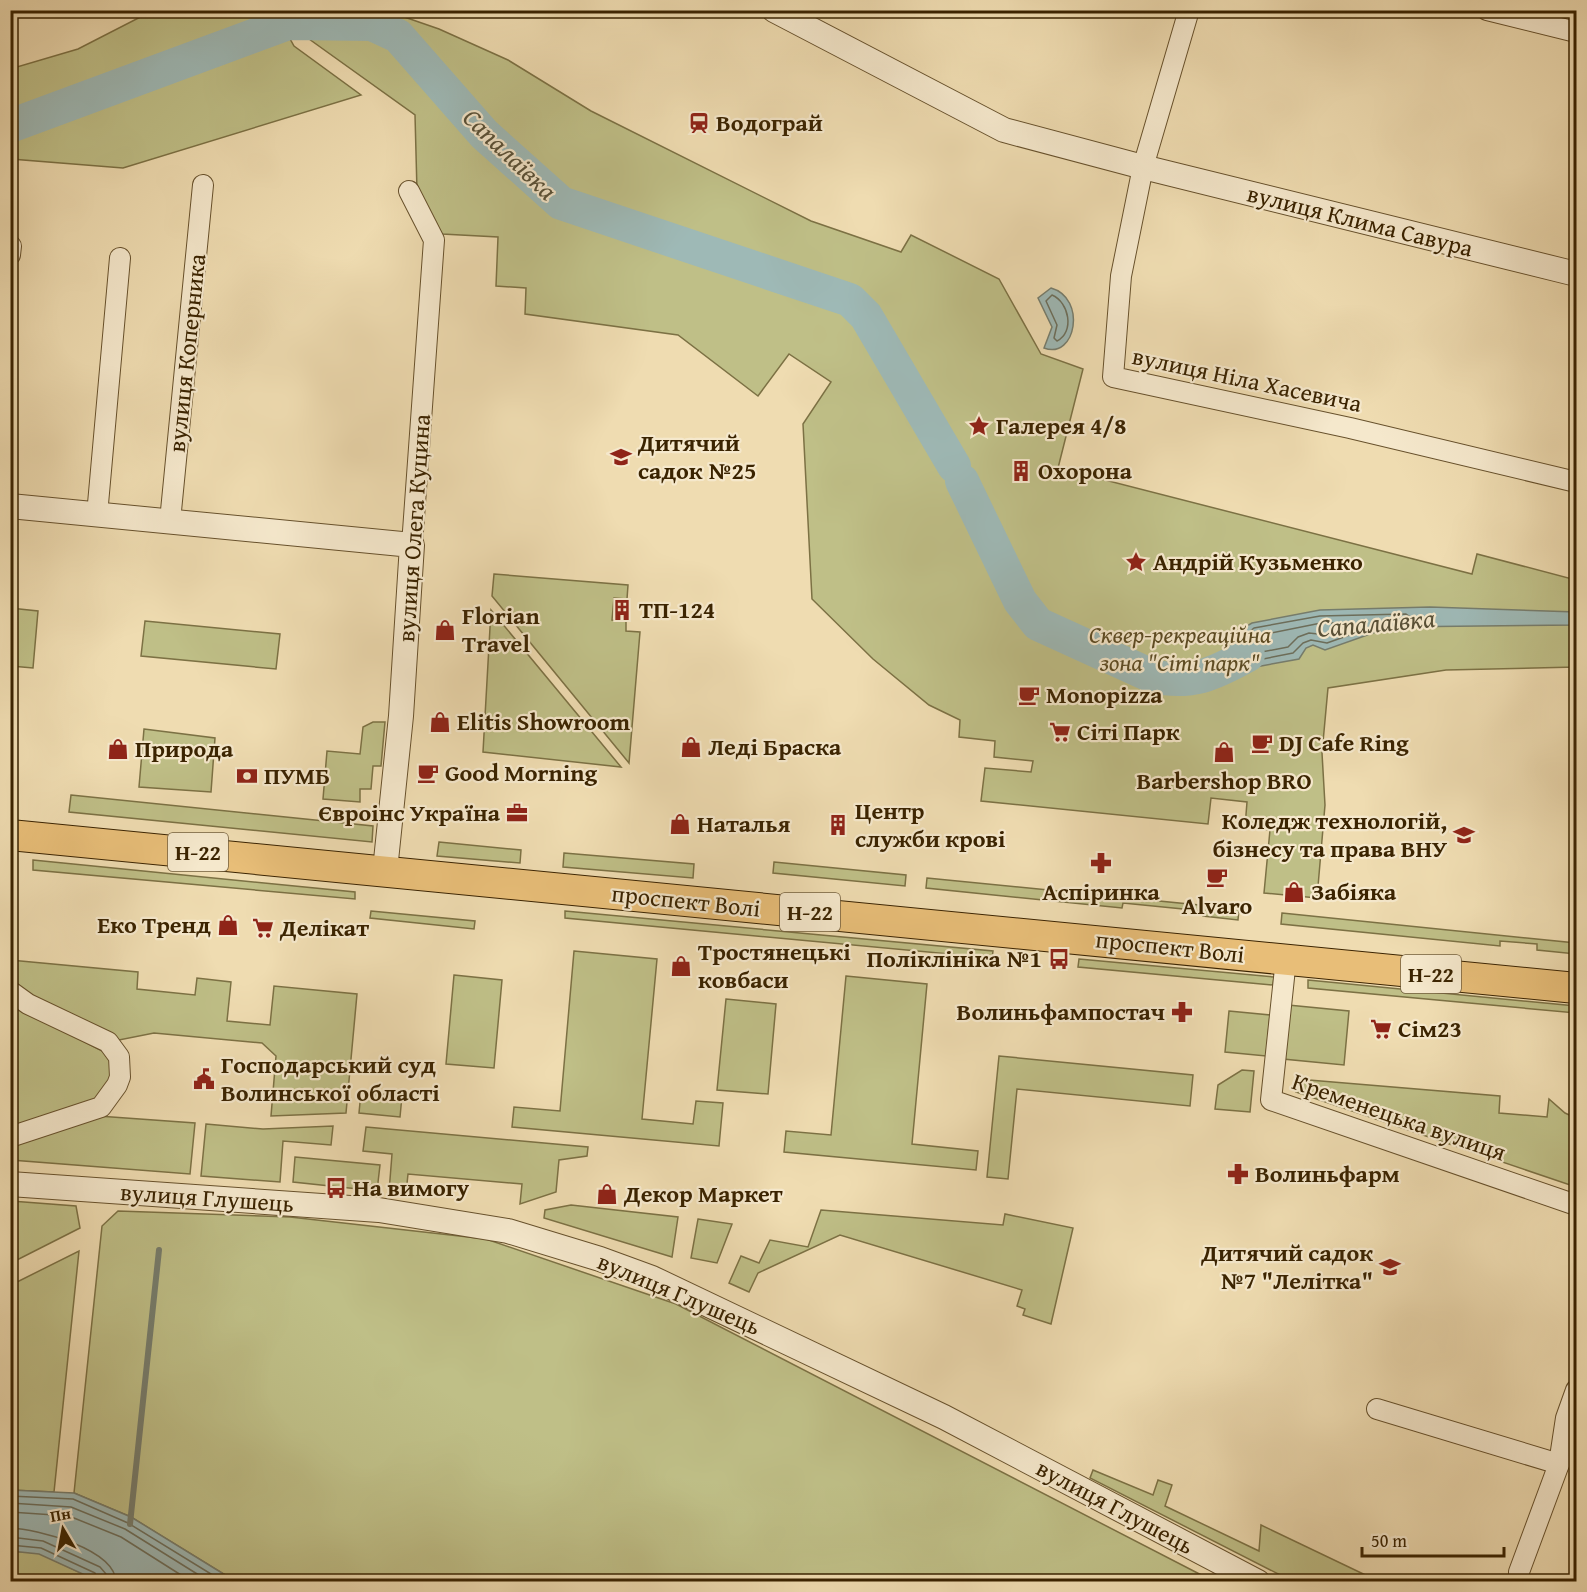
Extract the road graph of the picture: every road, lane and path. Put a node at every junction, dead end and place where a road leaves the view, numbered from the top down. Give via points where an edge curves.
1 (774, 10) edge
2 (1189, 10) edge
3 (1487, 10) edge
4 (1576, 32) edge
5 (1143, 168) junction
6 (203, 185) dead end
7 (409, 191) dead end
8 (11, 246) edge
9 (10, 255) edge
10 (120, 258) dead end
11 (1576, 274) edge
12 (1576, 482) edge
13 (10, 506) edge
14 (97, 514) junction
15 (170, 521) junction
16 (412, 545) junction
17 (10, 835) edge
18 (385, 870) junction
19 (1286, 959) junction
20 (1576, 988) edge
21 (10, 991) edge
22 (10, 1137) edge
23 (10, 1184) edge
24 (1576, 1205) edge
25 (1576, 1390) edge
26 (1377, 1409) dead end
27 (1559, 1464) junction
28 (1519, 1572) dead end
29 (1258, 1581) edge

1 - 5 street, вулиця Клима Савура via 1004,130
2 - 5 street
3 - 4 street
5 - 11 street, вулиця Клима Савура
5 - 12 street, вулиця Ніла Хасевича via 1121,276 1113,377
6 - 15 street, вулиця Коперника
7 - 16 street, вулиця Олега Куцина via 434,240
8 - 9 street
10 - 14 street
13 - 14 street
14 - 15 street
15 - 16 street
16 - 18 street, вулиця Олега Куцина
17 - 18 main road, проспект Волі / Н-22
18 - 19 main road, проспект Волі / Н-22
19 - 20 main road, проспект Волі / Н-22
19 - 24 street, Кременецька вулиця via 1271,1100
21 - 22 street via 28,1004 108,1042 115,1048 121,1066 117,1085 101,1107
23 - 29 street, вулиця Глушець via 380,1210 508,1231 600,1259 652,1278 944,1417
25 - 27 street via 1566,1418
26 - 27 street
27 - 28 street

